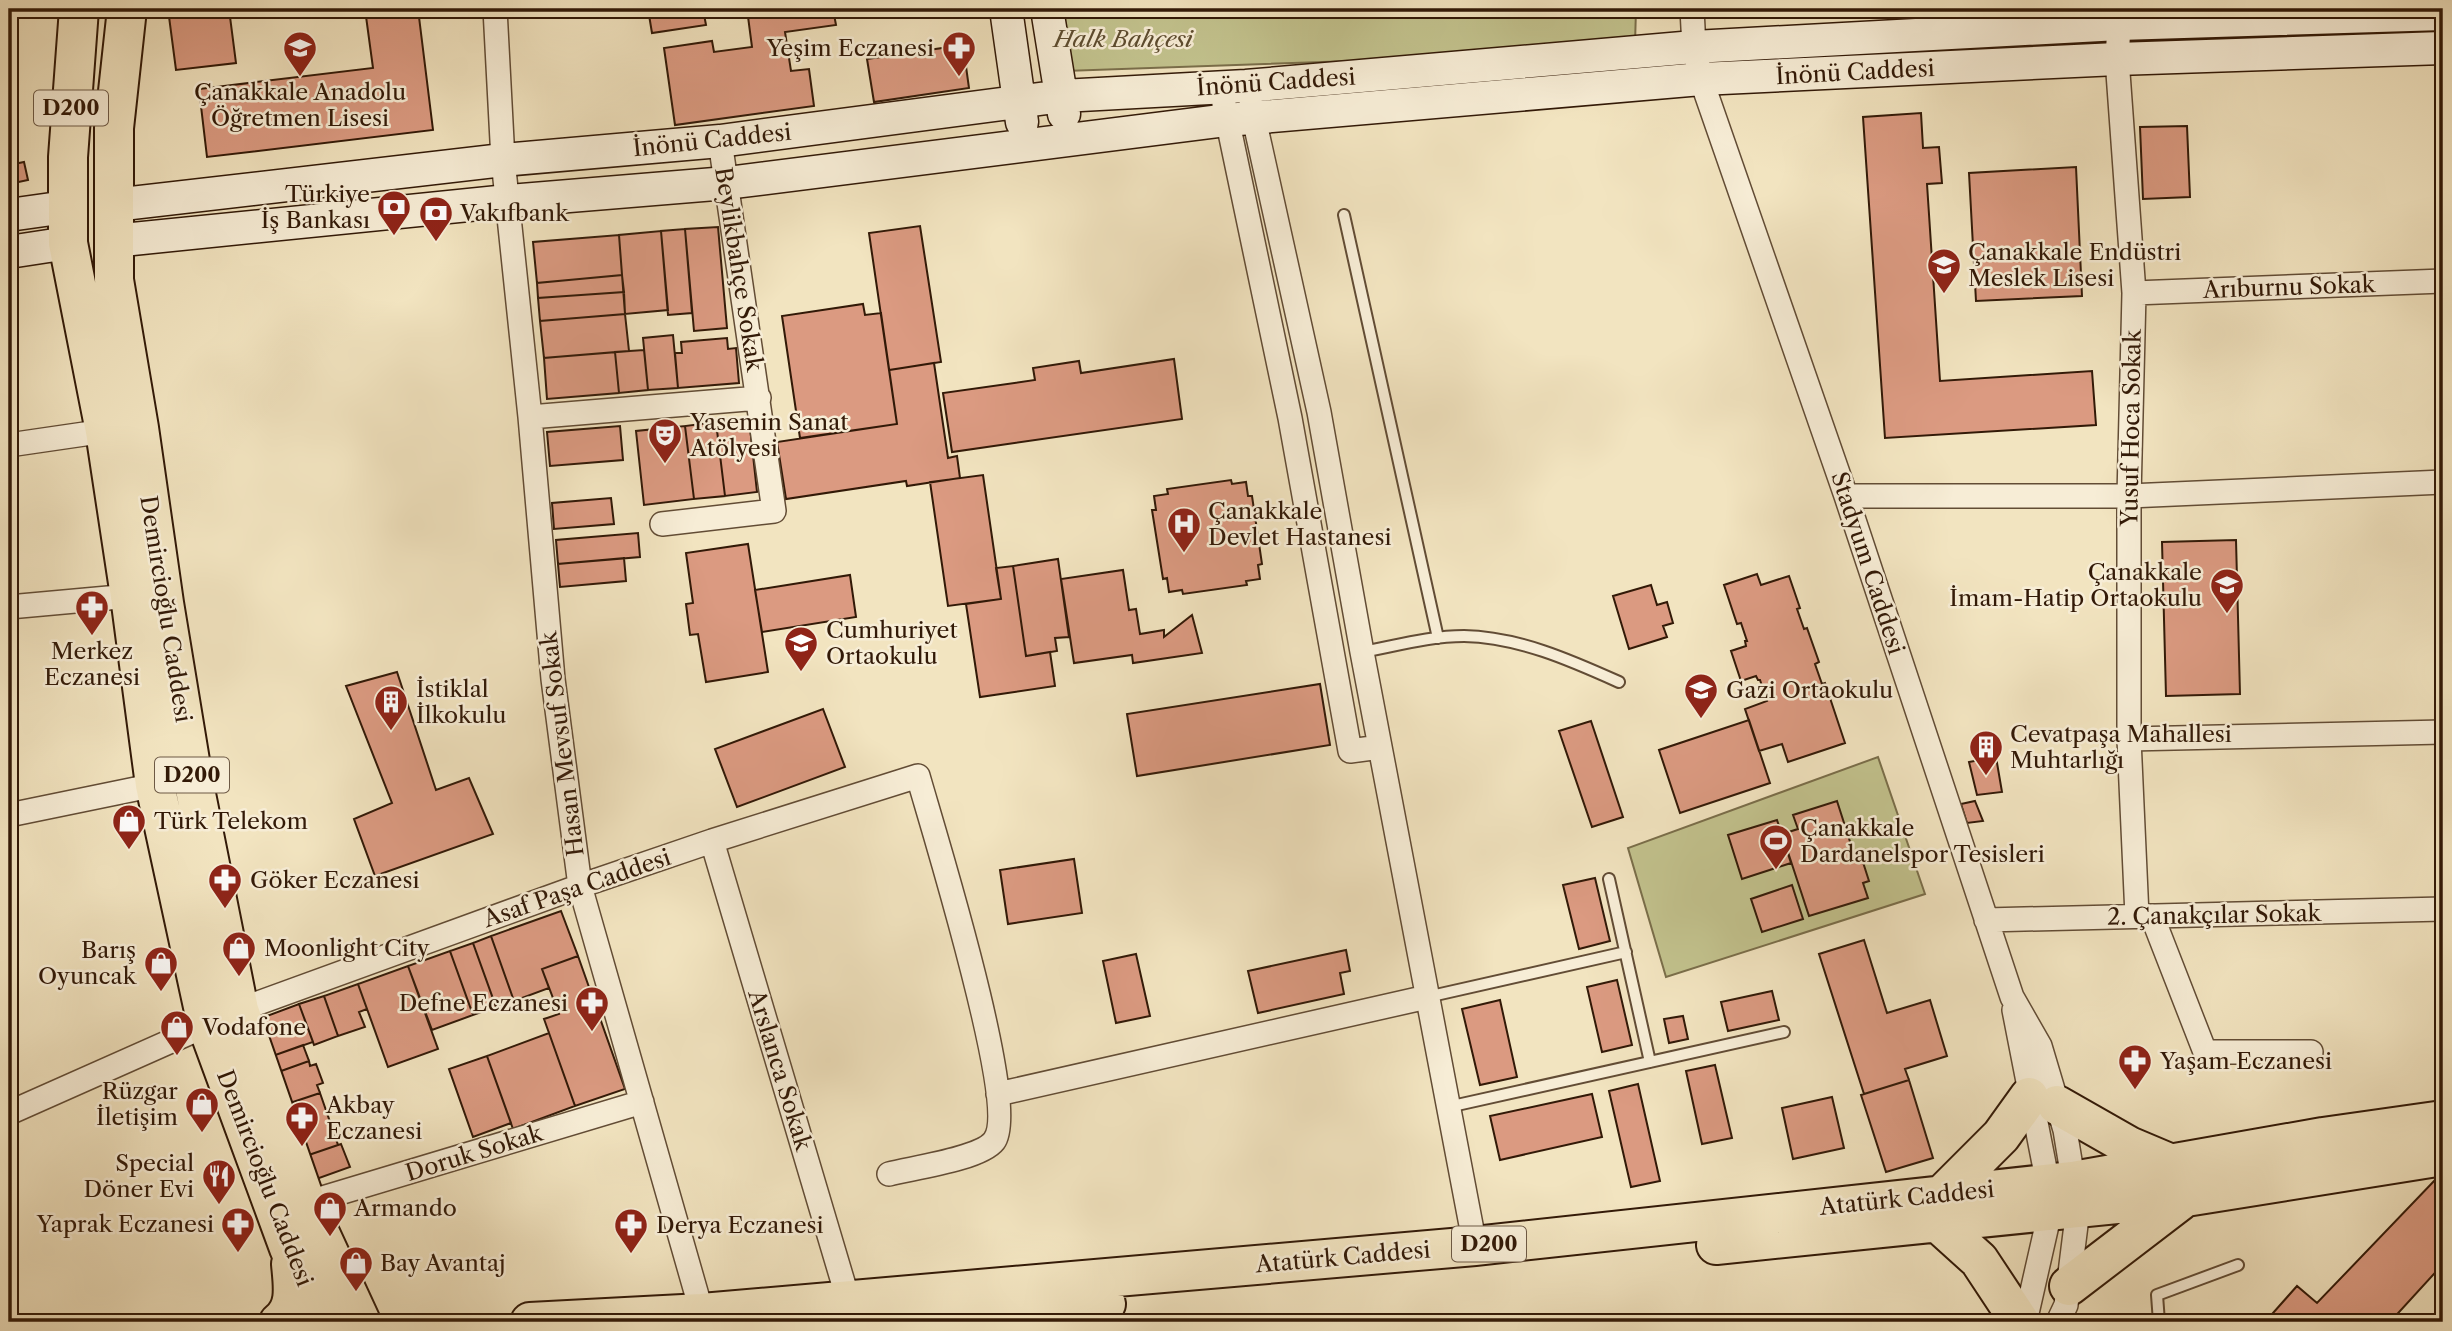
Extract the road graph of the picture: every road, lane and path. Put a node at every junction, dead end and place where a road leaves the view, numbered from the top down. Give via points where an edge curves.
1 (79, 9) edge
2 (127, 9) edge
3 (495, 9) edge
4 (1006, 9) edge
5 (1047, 9) edge
6 (1692, 9) edge
7 (2443, 14) edge
8 (2242, 15) edge
9 (2119, 16) edge
10 (1694, 47) junction
11 (2443, 48) edge
12 (2117, 59) junction
13 (1701, 79) junction
14 (1233, 86) junction
15 (1062, 96) junction
16 (1020, 101) junction
17 (1240, 120) junction
18 (1068, 140) junction
19 (720, 141) junction
20 (1025, 146) junction
21 (503, 160) junction
22 (727, 183) junction
23 (508, 201) junction
24 (9, 215) edge
25 (1344, 215) dead end
26 (113, 223) junction
27 (67, 225) junction
28 (9, 253) edge
29 (2443, 281) edge
30 (2134, 293) junction
31 (759, 398) junction
32 (530, 418) junction
33 (105, 431) junction
34 (9, 445) edge
35 (2443, 482) edge
36 (1846, 496) junction
37 (2129, 496) junction
38 (662, 524) dead end
39 (130, 596) junction
40 (9, 607) edge
41 (1438, 638) junction
42 (1362, 652) junction
43 (1619, 682) dead end
44 (2443, 732) edge
45 (2129, 739) junction
46 (1380, 747) junction
47 (155, 785) junction
48 (9, 816) edge
49 (712, 841) junction
50 (1609, 879) dead end
51 (580, 886) junction
52 (2443, 909) edge
53 (2144, 916) junction
54 (1986, 920) junction
55 (1626, 952) junction
56 (1427, 997) junction
57 (223, 1017) junction
58 (1784, 1032) dead end
59 (2311, 1052) dead end
60 (1650, 1062) junction
61 (998, 1094) junction
62 (2043, 1101) junction
63 (642, 1102) junction
64 (1448, 1107) junction
65 (9, 1113) edge
66 (2443, 1120) edge
67 (2443, 1156) edge
68 (889, 1174) dead end
69 (2180, 1181) junction
70 (2062, 1196) junction
71 (306, 1203) junction
72 (1941, 1209) junction
73 (1475, 1246) junction
74 (289, 1248) junction
75 (2238, 1265) dead end
76 (2069, 1286) junction
77 (848, 1299) junction
78 (702, 1313) junction
79 (1046, 1316) edge
80 (279, 1322) edge
81 (320, 1322) edge
82 (361, 1322) edge
83 (530, 1322) edge
84 (919, 1322) edge
85 (2023, 1322) edge
86 (2058, 1322) edge
87 (2159, 1322) edge

1 - 27 highway, D200
2 - 26 highway, D200 via 114,128
3 - 21 street, Hasan Mevsuf Sokak
4 - 16 main road
5 - 15 main road
6 - 10 street, Stadyum Caddesi
7 - 8 main road, İnönü Caddesi
8 - 9 main road, İnönü Caddesi
9 - 10 main road, İnönü Caddesi
9 - 12 street, Yusuf Hoca Sokak
10 - 13 street, Stadyum Caddesi
10 - 14 main road, İnönü Caddesi
11 - 12 main road, İnönü Caddesi
12 - 13 main road, İnönü Caddesi
12 - 30 street, Yusuf Hoca Sokak
13 - 17 main road, İnönü Caddesi
13 - 36 street, Stadyum Caddesi
14 - 15 main road, İnönü Caddesi
14 - 17 street
15 - 16 main road, İnönü Caddesi
15 - 18 main road
16 - 19 main road, İnönü Caddesi
16 - 20 main road
17 - 18 main road, İnönü Caddesi
17 - 42 street via 1320,412
17 - 46 street via 1350,751
18 - 20 main road, İnönü Caddesi
19 - 21 main road, İnönü Caddesi
19 - 22 street, Beylikbahçe Sokak
20 - 22 main road, İnönü Caddesi
21 - 23 street, Hasan Mevsuf Sokak
21 - 26 main road, İnönü Caddesi
22 - 23 main road, İnönü Caddesi
22 - 31 street, Beylikbahçe Sokak
23 - 26 main road, İnönü Caddesi
23 - 32 street, Hasan Mevsuf Sokak
24 - 27 main road
25 - 41 lane
26 - 27 highway
26 - 57 highway, Demircioğlu Caddesi / D200 via 114,280 193,779
27 - 28 main road
27 - 33 highway, Demircioğlu Caddesi / D200
29 - 30 street, Arıburnu Sokak
30 - 37 street, Yusuf Hoca Sokak
31 - 32 street, Beylikbahçe Sokak
31 - 38 street, Beylikbahçe Sokak via 774,511
32 - 51 street, Hasan Mevsuf Sokak via 555,702
33 - 34 street
33 - 39 highway, Demircioğlu Caddesi / D200
35 - 37 street
36 - 37 street
36 - 54 street, Stadyum Caddesi
37 - 45 street, Yusuf Hoca Sokak
39 - 40 street
39 - 47 highway, Demircioğlu Caddesi / D200
41 - 42 lane
41 - 43 lane via 1490,638 1570,660
42 - 46 street
44 - 45 street
45 - 53 street, Yusuf Hoca Sokak
46 - 56 street
47 - 48 street
47 - 57 highway, Demircioğlu Caddesi / D200
49 - 51 street, Asaf Paşa Caddesi
49 - 61 street, Asaf Paşa Caddesi via 918,776 972,964
49 - 77 street, Arslanca Sokak
50 - 55 lane
51 - 57 street, Asaf Paşa Caddesi
51 - 63 street, Hasan Mevsuf Sokak
52 - 53 street, 2. Çanakçılar Sokak
53 - 54 street, 2. Çanakçılar Sokak
53 - 59 street, Yusuf Hoca Sokak via 2205,1052
54 - 62 street, Stadyum Caddesi via 2012,997 2040,1046
55 - 56 lane
55 - 60 lane
56 - 61 street
56 - 64 street
57 - 65 street, Asaf Paşa Caddesi
57 - 71 highway, Demircioğlu Caddesi / D200
57 - 74 highway, Demircioğlu Caddesi / D200
58 - 60 lane
60 - 64 lane
61 - 68 street via 999,1134 991,1144 967,1156
62 - 69 highway via 2129,1146
62 - 70 street, Stadyum Caddesi via 2065,1130
62 - 72 highway via 2001,1136
63 - 71 street, Doruk Sokak
63 - 78 street, Hasan Mevsuf Sokak
64 - 73 street
66 - 69 highway, Atatürk Caddesi / D200 via 2323,1137
67 - 69 highway, Atatürk Caddesi / D200
69 - 70 highway, Atatürk Caddesi / D200
69 - 76 highway
70 - 72 highway, Atatürk Caddesi / D200
70 - 76 street, Stadyum Caddesi
70 - 85 street
71 - 82 highway, Demircioğlu Caddesi / D200
72 - 73 highway, Atatürk Caddesi / D200
72 - 79 highway, Atatürk Caddesi / D200
72 - 85 highway
73 - 77 highway, Atatürk Caddesi / D200
74 - 80 highway via 294,1294
74 - 81 highway, Demircioğlu Caddesi / D200
75 - 87 lane via 2157,1295
76 - 86 street, Stadyum Caddesi
77 - 78 highway, Atatürk Caddesi / D200
78 - 83 highway, Atatürk Caddesi / D200
79 - 84 highway, Atatürk Caddesi / D200

